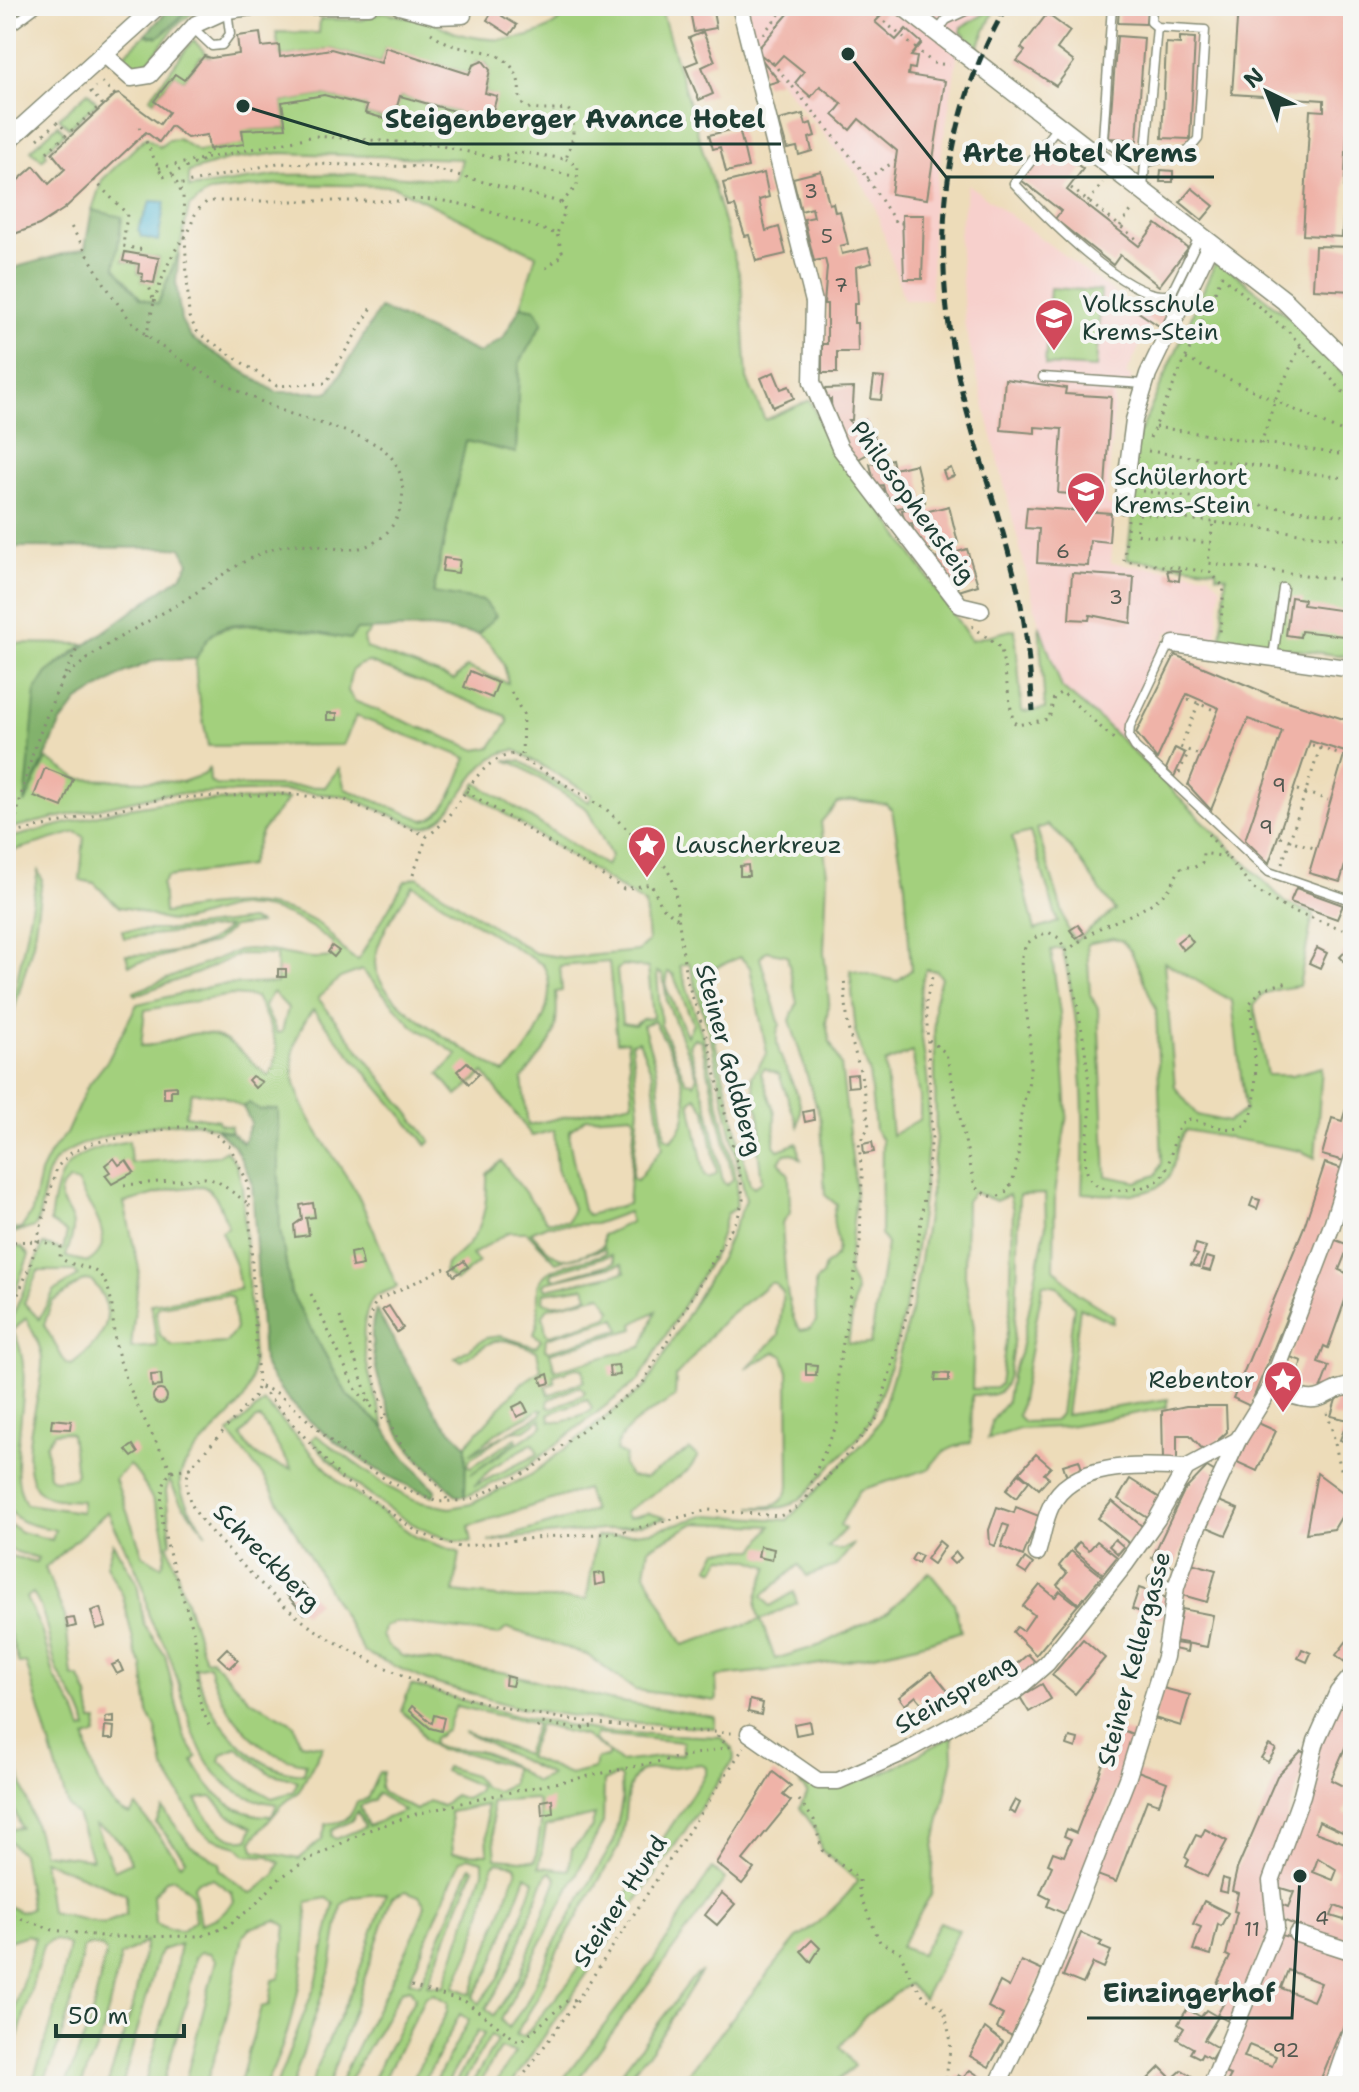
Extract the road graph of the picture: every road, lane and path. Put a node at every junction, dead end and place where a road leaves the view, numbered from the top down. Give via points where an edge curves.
1 (38, 6) edge
2 (157, 6) edge
3 (260, 6) edge
4 (310, 6) edge
5 (369, 6) edge
6 (740, 6) edge
7 (786, 6) edge
8 (866, 6) edge
9 (903, 6) edge
10 (976, 6) edge
11 (1112, 6) edge
12 (1152, 6) edge
13 (405, 8) edge
14 (227, 10) junction
15 (463, 15) dead end
16 (1157, 27) junction
17 (193, 28) junction
18 (6, 30) edge
19 (747, 31) junction
20 (937, 32) junction
21 (765, 53) dead end
22 (106, 56) junction
23 (955, 65) dead end
24 (115, 95) dead end
25 (1058, 126) junction
26 (139, 127) dead end
27 (69, 133) junction
28 (37, 140) dead end
29 (6, 142) edge
30 (218, 148) dead end
31 (26, 149) dead end
32 (1146, 151) junction
33 (47, 152) dead end
34 (205, 156) junction
35 (496, 157) junction
36 (566, 159) junction
37 (896, 161) dead end
38 (1145, 163) junction
39 (6, 167) edge
40 (159, 168) junction
41 (14, 172) dead end
42 (173, 175) junction
43 (9, 176) dead end
44 (577, 177) junction
45 (867, 178) junction
46 (94, 180) dead end
47 (1104, 181) dead end
48 (178, 185) junction
49 (1071, 188) dead end
50 (1139, 198) junction
51 (1088, 202) junction
52 (561, 203) junction
53 (902, 223) dead end
54 (70, 225) dead end
55 (1120, 226) junction
56 (557, 234) junction
57 (184, 238) junction
58 (1206, 239) junction
59 (1139, 241) dead end
60 (144, 250) dead end
61 (546, 268) dead end
62 (148, 283) dead end
63 (154, 302) junction
64 (374, 304) dead end
65 (146, 337) junction
66 (1301, 345) junction
67 (1186, 359) junction
68 (1353, 368) edge
69 (1043, 377) dead end
70 (1145, 384) junction
71 (1275, 400) junction
72 (1353, 403) edge
73 (1155, 427) junction
74 (1353, 437) edge
75 (1261, 444) junction
76 (1148, 451) junction
77 (1353, 456) edge
78 (1146, 464) dead end
79 (1144, 477) dead end
80 (1353, 479) edge
81 (1142, 491) junction
82 (1141, 499) dead end
83 (1131, 506) junction
84 (1139, 514) junction
85 (1353, 517) edge
86 (1213, 522) junction
87 (1353, 540) edge
88 (1210, 543) junction
89 (1353, 581) edge
90 (1283, 588) dead end
91 (960, 605) junction
92 (981, 610) dead end
93 (1353, 616) edge
94 (1350, 623) dead end
95 (1174, 644) joint
96 (79, 645) dead end
97 (1219, 649) junction
98 (1273, 657) junction
99 (1353, 669) edge
100 (62, 680) junction
101 (511, 692) dead end
102 (1188, 699) dead end
103 (1199, 703) junction
104 (1214, 710) dead end
105 (1312, 745) dead end
106 (1121, 746) dead end
107 (1320, 748) junction
108 (1189, 751) junction
109 (1197, 754) dead end
110 (1338, 754) dead end
111 (522, 757) junction
112 (1174, 784) junction
113 (1297, 790) dead end
114 (466, 791) junction
115 (1306, 793) junction
116 (1328, 800) dead end
117 (1203, 829) dead end
118 (13, 833) junction
119 (6, 835) edge
120 (427, 836) junction
121 (1280, 837) dead end
122 (1290, 840) junction
123 (1314, 848) dead end
124 (1226, 857) junction
125 (413, 875) dead end
126 (1279, 875) junction
127 (1353, 901) edge
128 (680, 919) junction
129 (1353, 933) edge
130 (1066, 951) junction
131 (844, 977) dead end
132 (932, 977) dead end
133 (1288, 982) dead end
134 (929, 1040) junction
135 (1353, 1157) edge
136 (124, 1185) dead end
137 (249, 1204) junction
138 (38, 1241) junction
139 (6, 1242) edge
140 (445, 1268) dead end
141 (311, 1294) dead end
142 (340, 1317) dead end
143 (6, 1324) edge
144 (258, 1385) junction
145 (1353, 1386) edge
146 (1270, 1388) junction
147 (1321, 1399) junction
148 (371, 1407) junction
149 (389, 1426) junction
150 (1238, 1440) junction
151 (190, 1468) junction
152 (1186, 1468) junction
153 (172, 1471) junction
154 (1353, 1494) edge
155 (807, 1498) junction
156 (449, 1503) junction
157 (1037, 1553) dead end
158 (1152, 1579) dead end
159 (1176, 1587) junction
160 (1353, 1674) edge
161 (600, 1724) junction
162 (209, 1725) dead end
163 (537, 1728) dead end
164 (718, 1732) junction
165 (749, 1733) junction
166 (799, 1800) dead end
167 (6, 1913) edge
168 (1285, 1930) junction
169 (1353, 1952) edge
170 (411, 1986) dead end
171 (578, 1999) junction
172 (1353, 2028) edge
173 (516, 2086) edge
174 (945, 2086) edge
175 (997, 2086) edge
176 (1211, 2086) edge
177 (1333, 2086) edge

1 - 18 lane
2 - 22 street
3 - 14 street
4 - 5 street
6 - 19 street, Philosophensteig
7 - 19 path via 756,42
8 - 23 path via 933,63
9 - 20 street
10 - 20 lane via 946,20
11 - 32 lane via 1103,139 1117,149
12 - 16 lane via 1151,22
13 - 15 street via 437,16
13 - 36 path via 450,45 495,55 514,72 526,109 571,111 573,137
14 - 17 street
14 - 17 lane via 230,34 222,45 212,46
16 - 32 lane
16 - 38 lane via 1205,30 1198,139 1188,151
17 - 22 street via 159,69 140,78 122,72
19 - 91 street, Philosophensteig via 814,302 812,382 826,421 840,448
20 - 25 street
21 - 45 path
22 - 29 street
24 - 27 path via 102,81 91,92 102,104
25 - 50 street
25 - 58 lane via 1014,183 1051,223 1138,290 1161,297 1171,294
26 - 40 path
27 - 28 path via 58,122
27 - 33 path
30 - 34 path
31 - 41 path via 15,158
32 - 38 lane
34 - 35 path via 315,136 438,145
34 - 40 path
34 - 42 path
35 - 36 path via 520,152
35 - 44 path
36 - 44 path via 578,166
37 - 45 path
38 - 50 lane
39 - 43 path
40 - 42 path via 163,177
42 - 48 path
44 - 52 path via 577,186
45 - 53 path via 896,223
46 - 60 path via 127,214 123,246
47 - 51 path
48 - 52 path via 278,163 427,167
48 - 57 path
49 - 51 path
50 - 55 path
50 - 58 street
51 - 55 path
52 - 56 path via 565,210
54 - 65 path via 109,292
55 - 59 path
56 - 57 path via 429,197 208,201 194,211
56 - 61 path via 563,255
57 - 63 path via 173,249
57 - 64 path via 189,317 198,333 277,386 326,383
58 - 68 street via 1303,317
58 - 70 street
62 - 63 path
63 - 65 path
65 - 100 path via 263,403 379,447 396,463 404,488 398,515 380,539 361,549 332,550 314,543 283,546 250,560 98,648
66 - 67 path via 1222,276
66 - 71 path
66 - 72 path
67 - 71 path
67 - 73 path
69 - 70 lane
70 - 83 street via 1134,420
71 - 74 path
71 - 75 path
73 - 75 path
73 - 76 path
75 - 77 path
76 - 78 path
76 - 80 path
79 - 81 path
81 - 82 path
81 - 85 path
83 - 84 path
83 - 97 path via 1124,561 1210,572 1224,587
84 - 86 path
84 - 88 path via 1136,534
86 - 87 path
86 - 88 path
88 - 89 path via 1208,563
90 - 98 lane
91 - 92 street, Philosophensteig
91 - 106 path, Philosophensteig via 973,628 1001,648 1017,725 1049,719 1054,697 1062,692
93 - 94 path
95 - 97 street
95 - 112 lane via 1166,650 1129,737
96 - 100 path
97 - 98 street
98 - 99 street
100 - 118 path via 25,771
101 - 111 path via 523,714
102 - 103 path
103 - 104 path
103 - 108 path via 1180,747
105 - 107 path
107 - 110 path
107 - 115 path
108 - 109 path
108 - 112 path
111 - 114 path via 514,754 491,762
111 - 128 path, Steiner Goldberg via 599,804 666,867
112 - 126 lane via 1269,872
113 - 115 path
114 - 120 path via 440,828
114 - 128 path via 624,889 651,884 662,907
115 - 116 path
115 - 122 path
117 - 124 path
118 - 119 path
118 - 120 path via 165,798 287,794 345,800
120 - 125 path
121 - 122 path
122 - 123 path
122 - 126 path
124 - 129 path via 1254,889 1285,908
124 - 130 path via 1203,853 1202,863 1183,866 1170,890 1149,906
126 - 127 lane
128 - 156 path, Steiner Goldberg via 686,978 708,1042 741,1180 738,1217 643,1383 529,1471 470,1500
130 - 133 path via 1087,1070 1086,1168 1091,1181 1117,1191 1157,1184 1167,1174 1180,1125 1190,1119 1234,1129 1244,1125 1252,1115 1255,1067 1250,1003 1262,989
130 - 134 path via 1048,932 1033,938 1024,950 1029,1078 1017,1173 1009,1188 997,1195 975,1187 946,1053
131 - 155 path via 848,1028 869,1127 859,1143 860,1242 838,1372 838,1422
132 - 134 path via 926,1002
134 - 155 path via 932,1137 910,1303 877,1418
135 - 146 street, Steiner Kellergasse
136 - 137 path via 205,1178
137 - 138 path via 248,1183 230,1147 200,1127 177,1127 92,1143 71,1153 49,1184
137 - 144 path
138 - 139 path
138 - 143 path
138 - 153 path via 61,1246 64,1261 94,1270 103,1279 116,1345 136,1406
140 - 149 path via 371,1308 370,1346
141 - 148 path via 356,1390
142 - 148 path
144 - 151 path via 254,1397
144 - 155 path via 342,1479 419,1533 459,1547 617,1533 709,1510 780,1516
144 - 156 path via 279,1394 363,1466 417,1496
145 - 147 street via 1338,1387
146 - 147 street
146 - 150 street, Steiner Kellergasse
147 - 154 path
148 - 149 path
149 - 156 path
150 - 152 street
150 - 159 street, Steiner Kellergasse
151 - 153 path
151 - 161 path, Schreckberg via 185,1479 189,1499 211,1532 292,1612 336,1642 425,1686 517,1712
152 - 157 street via 1148,1466 1082,1476 1064,1487 1051,1505
152 - 165 street, Steinspreng via 1126,1563 1025,1686 900,1754 838,1781 818,1781
153 - 162 path via 162,1490 167,1549 193,1630 196,1691
158 - 159 lane
159 - 175 street, Steiner Kellergasse via 1165,1657 1133,1763 1046,1984
160 - 168 street via 1338,1692 1316,1741 1271,1881
161 - 163 path via 579,1729 541,1723
161 - 164 path, Schreckberg
164 - 165 path, Schreckberg
164 - 167 path via 729,1747 487,1797 369,1830 307,1860 224,1928 202,1936 108,1937 53,1930
165 - 171 path, Steiner Hund via 740,1758 683,1835
166 - 174 path via 814,1820 822,1850 859,1879 859,1893 880,1942 900,1952 925,1998 944,2009 951,2042
168 - 169 street
168 - 176 street
170 - 171 path via 466,2002 516,2040 523,2040 567,2001
171 - 173 path, Steiner Hund
172 - 177 street

